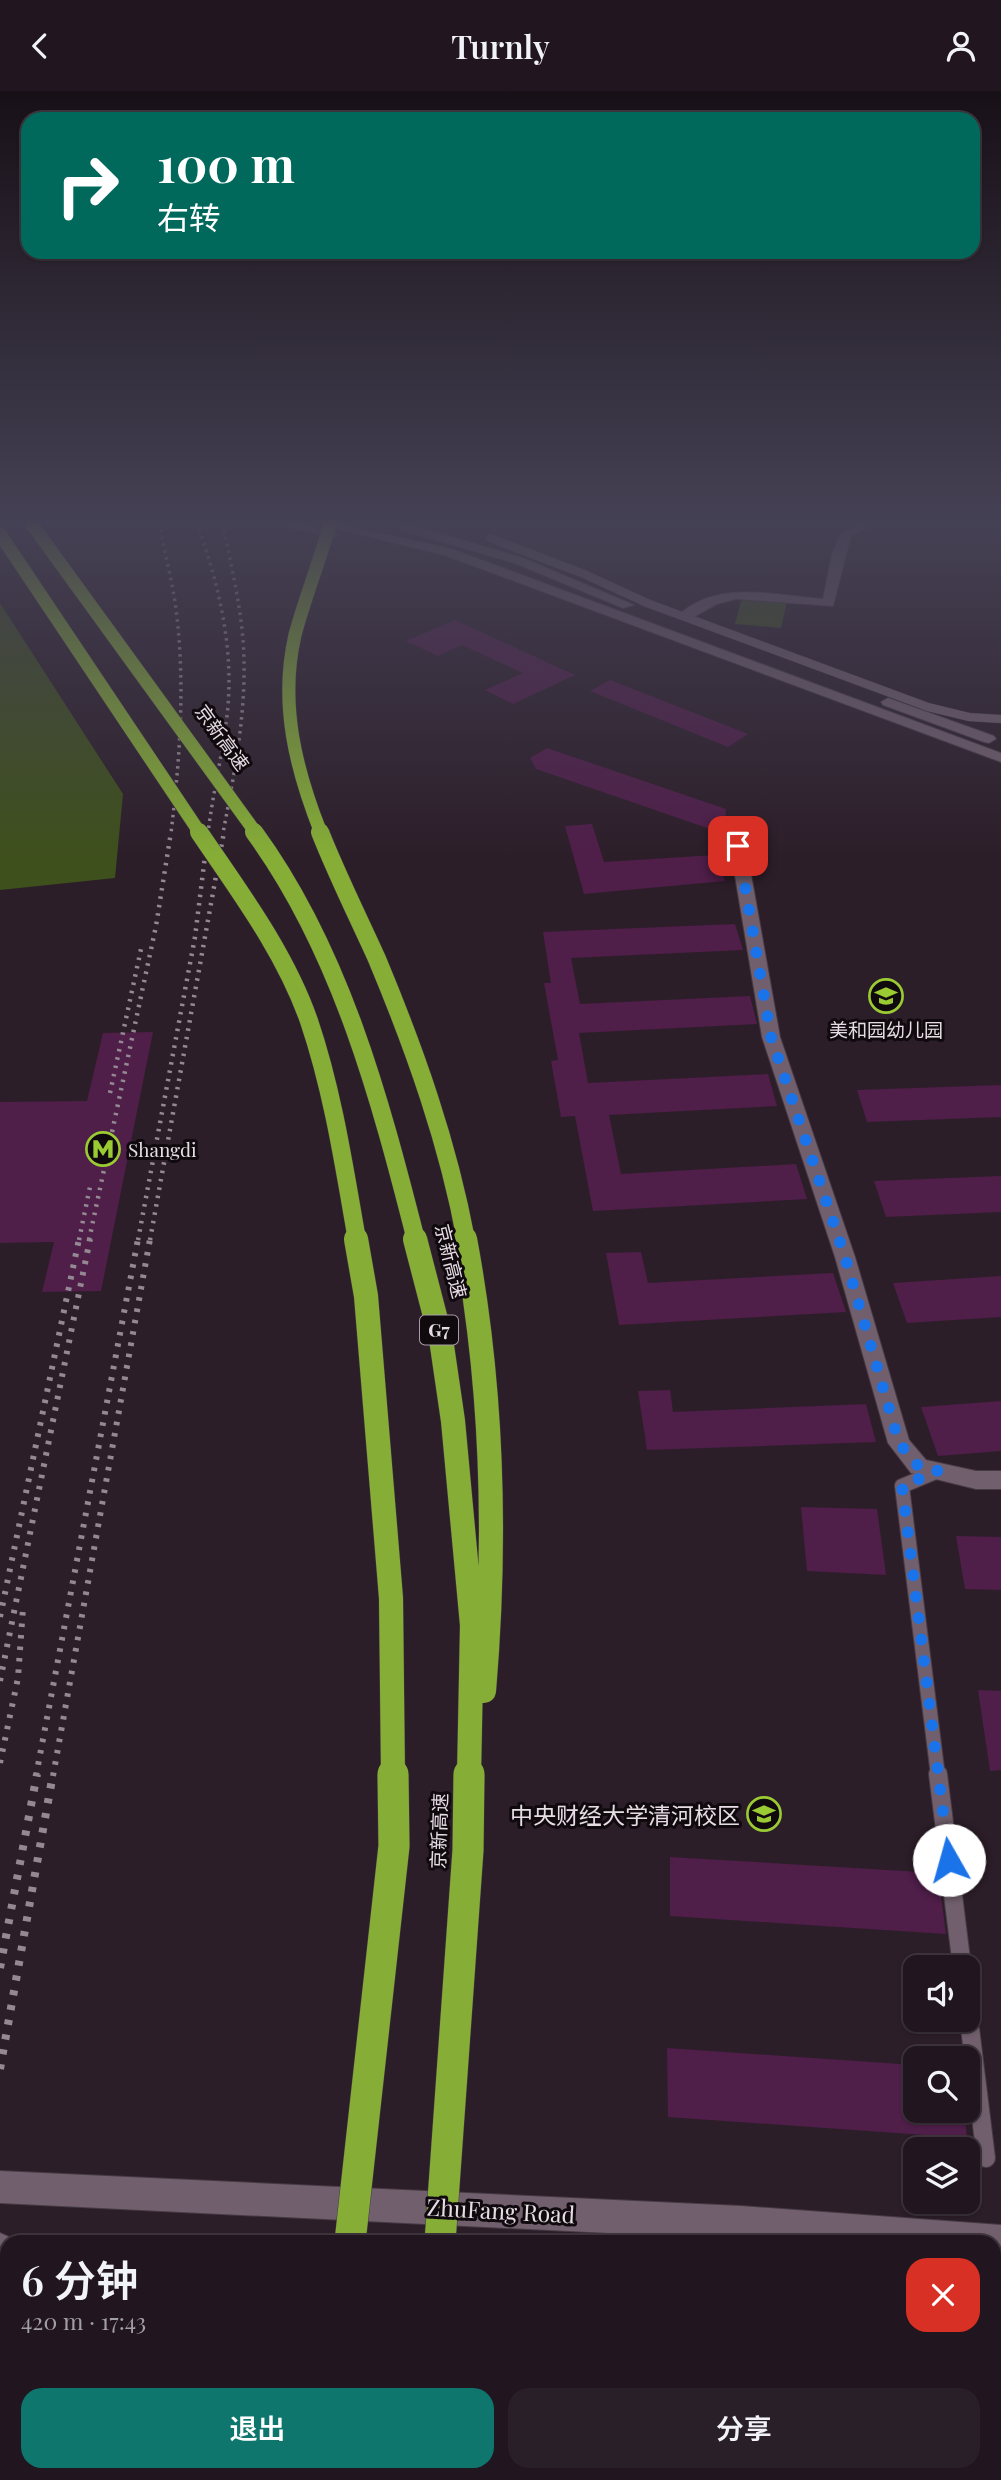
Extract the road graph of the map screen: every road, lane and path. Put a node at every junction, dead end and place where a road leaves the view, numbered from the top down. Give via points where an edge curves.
1 (67, 634) edge
2 (112, 634) edge
3 (295, 634) edge
4 (669, 634) edge
5 (710, 634) edge
6 (724, 634) edge
7 (780, 658) junction
8 (1001, 719) edge
9 (1001, 743) edge
10 (1001, 758) edge
11 (738, 846) dead end
12 (938, 1471) junction
13 (1001, 1480) edge
14 (468, 1850) junction
15 (961, 1955) edge
16 (970, 2032) edge
17 (986, 2158) dead end
18 (0, 2187) edge
19 (351, 2235) edge
20 (440, 2235) edge
21 (919, 2235) edge

1 - 19 highway, bridge via 265,931 308,1019 336,1117 366,1296 391,1612 394,1846
2 - 14 highway, 京新高速 / G7, bridge via 275,860 332,967 389,1135 441,1339 453,1421 472,1625
3 - 14 highway, bridge via 289,689 292,747 312,819 412,1041 448,1162 481,1337 494,1559
4 - 10 street
5 - 7 street
6 - 7 lane
7 - 8 lane via 928,707
7 - 9 street
11 - 12 street via 771,1037 845,1257 899,1443 919,1467
12 - 13 street via 976,1480
12 - 15 lane via 902,1486
14 - 20 highway, 京新高速 / G7, bridge
16 - 17 lane
18 - 21 street, ZhuFang Road via 741,2222

